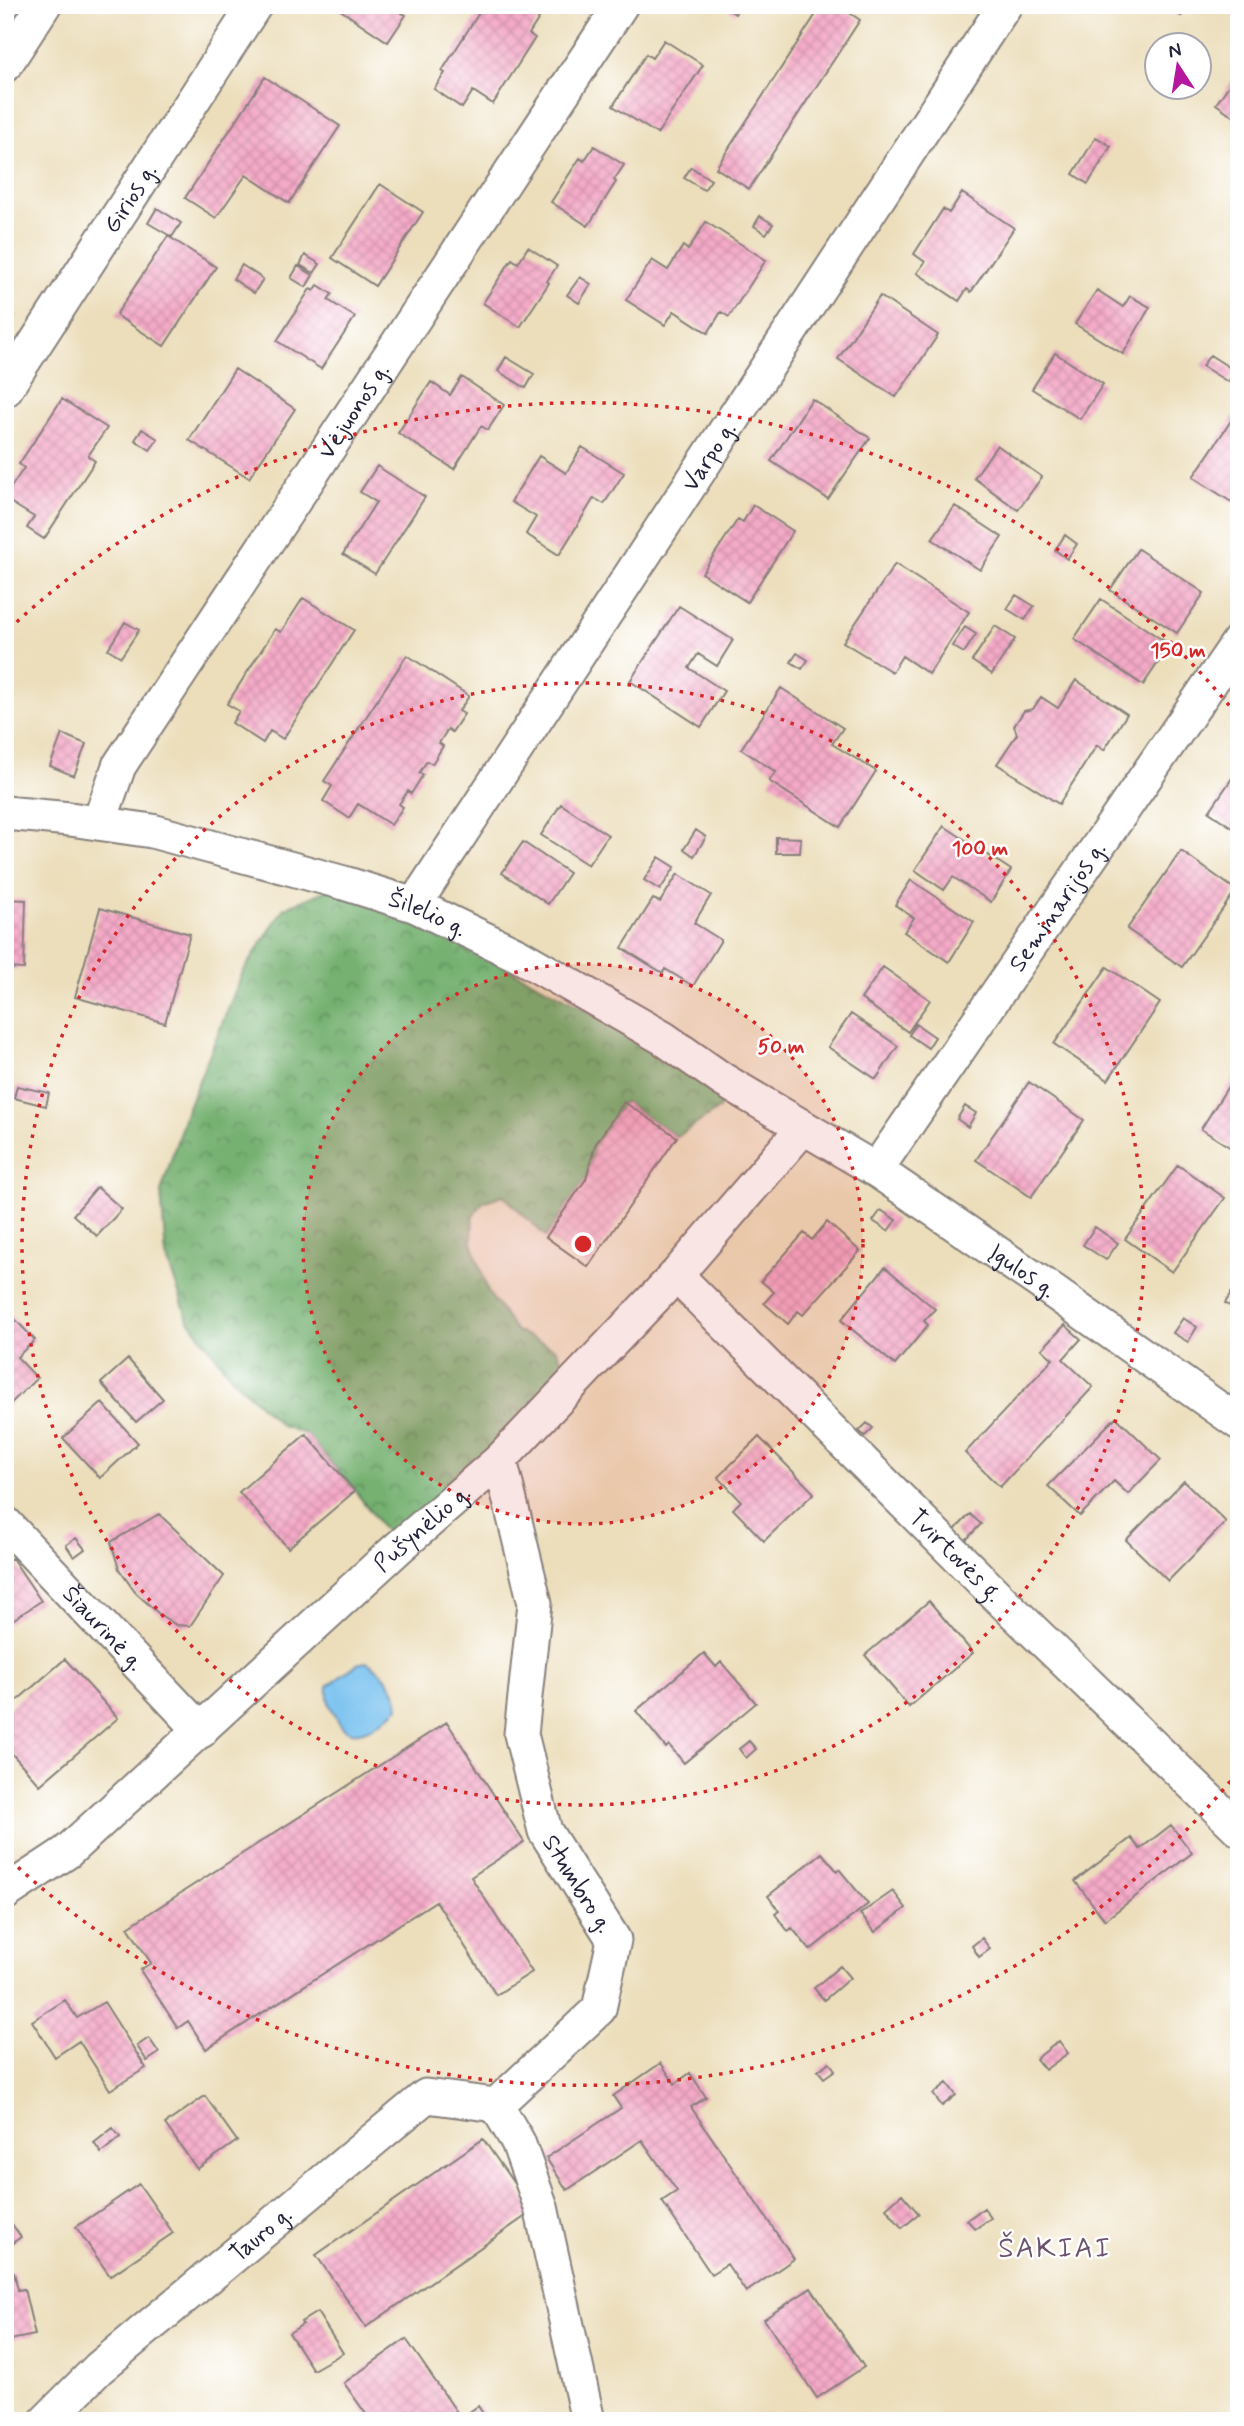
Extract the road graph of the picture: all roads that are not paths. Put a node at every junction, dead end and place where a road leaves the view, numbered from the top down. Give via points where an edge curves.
1 (44, 5) edge
2 (255, 5) edge
3 (621, 5) edge
4 (1005, 5) edge
5 (5, 65) edge
6 (5, 390) edge
7 (1239, 641) edge
8 (5, 813) edge
9 (99, 823) junction
10 (414, 905) junction
11 (803, 1128) junction
12 (876, 1170) junction
13 (676, 1275) junction
14 (1239, 1423) edge
15 (500, 1460) junction
16 (5, 1523) edge
17 (201, 1731) junction
18 (1239, 1829) edge
19 (5, 1893) edge
20 (496, 2105) junction
21 (46, 2421) edge
22 (588, 2421) edge

1 - 5 street
2 - 6 street, Girios g.
3 - 9 street, Vėjuonos g. via 119,766
4 - 10 street, Varpo g.
7 - 12 street, Seminarijos g.
8 - 9 street, Šilelio g.
9 - 10 street, Šilelio g. via 152,831
10 - 11 street, Šilelio g. via 519,955 663,1038
11 - 12 street, Įgulos g.
11 - 13 street, Pušynėlio g.
12 - 14 street, Įgulos g.
13 - 15 street, Pušynėlio g.
13 - 18 street, Tvirtovės g. via 999,1598
15 - 17 street, Pušynėlio g.
15 - 20 street, Stumbro g. via 535,1603 521,1734 545,1831 614,1940 599,2009
16 - 17 street, Šiaurinė g.
17 - 19 street, Pušynėlio g. via 67,1852
20 - 21 street, Tauro g. via 426,2096 99,2368
20 - 22 street via 519,2142 541,2207

